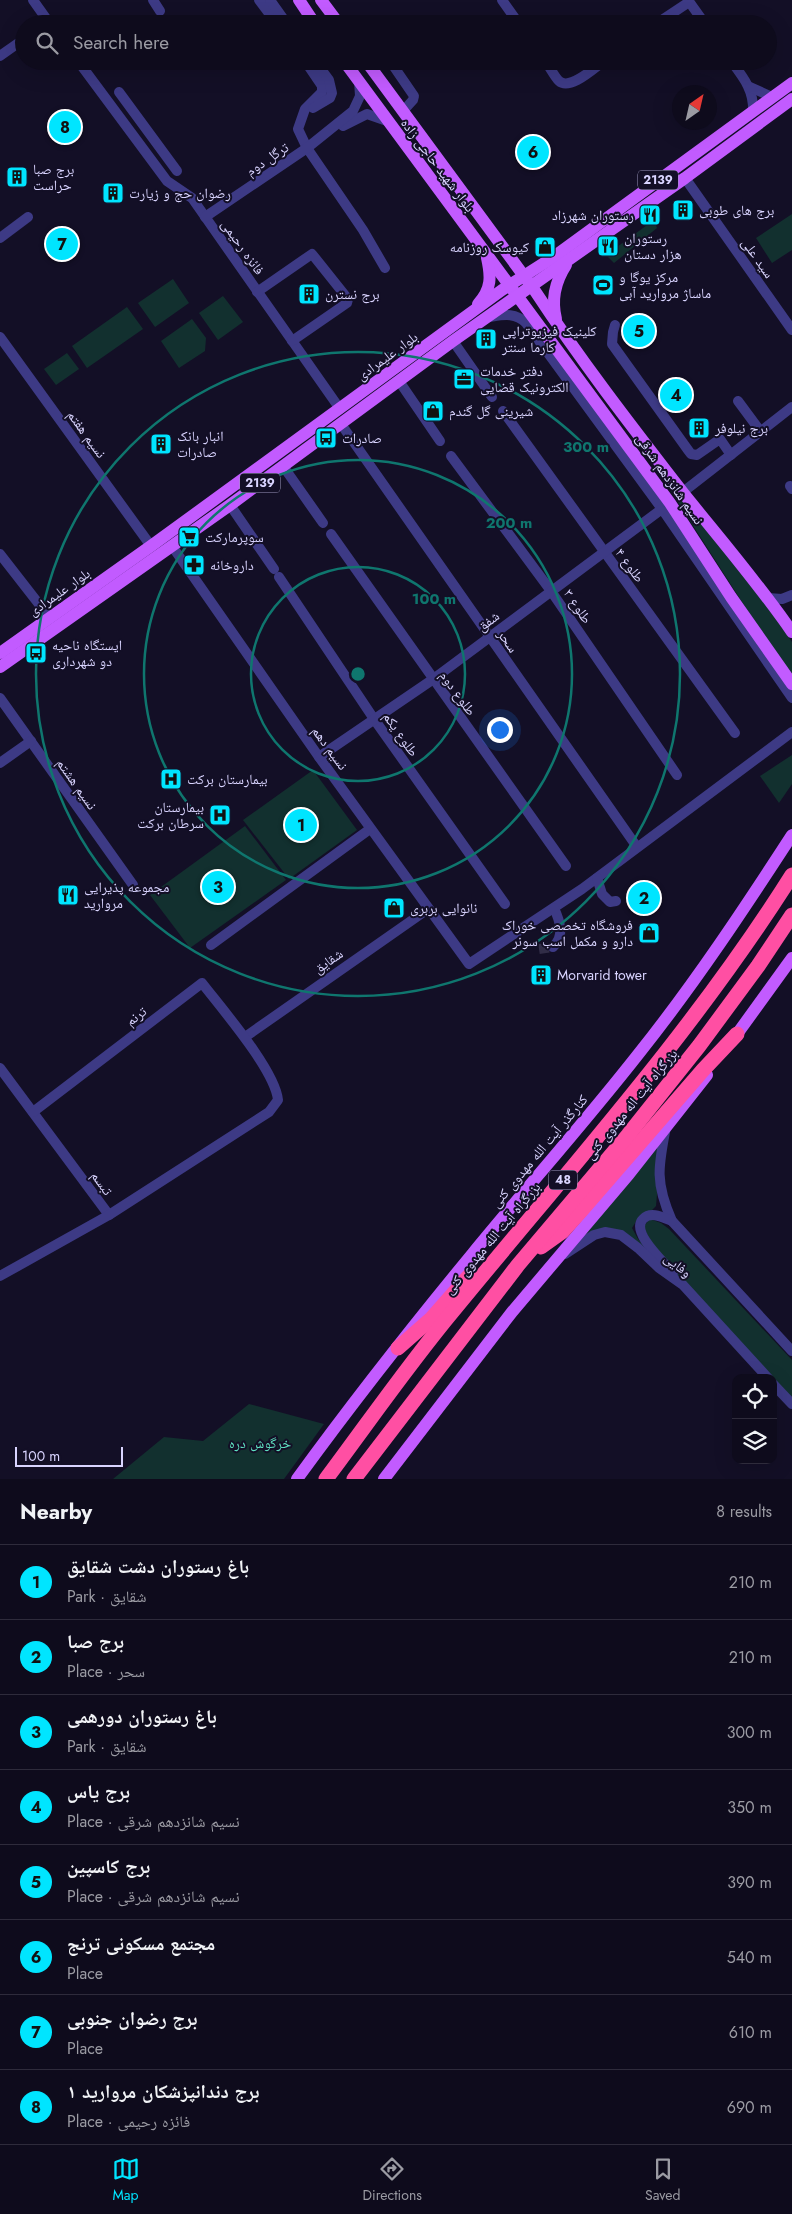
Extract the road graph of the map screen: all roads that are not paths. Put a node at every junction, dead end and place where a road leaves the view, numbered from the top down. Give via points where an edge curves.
1 (33, 0) edge
2 (153, 0) edge
3 (260, 0) edge
4 (270, 0) edge
5 (299, 0) edge
6 (321, 0) edge
7 (502, 0) edge
8 (688, 1) edge
9 (160, 11) dead end
10 (43, 15) edge
11 (271, 15) edge
12 (281, 15) edge
13 (309, 15) edge
14 (332, 15) edge
15 (513, 15) edge
16 (669, 15) edge
17 (698, 15) edge
18 (15, 45) edge
19 (0, 56) edge
20 (85, 70) edge
21 (310, 70) edge
22 (322, 70) edge
23 (351, 70) edge
24 (364, 70) edge
25 (373, 70) edge
26 (396, 70) edge
27 (552, 70) edge
28 (591, 70) edge
29 (738, 70) edge
30 (357, 78) junction
31 (792, 83) edge
32 (750, 87) junction
33 (119, 92) dead end
34 (772, 97) junction
35 (792, 99) edge
36 (403, 111) junction
37 (753, 111) junction
38 (304, 115) junction
39 (386, 121) junction
40 (319, 140) junction
41 (159, 146) junction
42 (307, 148) junction
43 (146, 155) junction
44 (177, 172) dead end
45 (685, 178) junction
46 (28, 217) dead end
47 (205, 217) junction
48 (0, 238) edge
49 (502, 248) junction
50 (486, 253) junction
51 (552, 258) junction
52 (568, 261) junction
53 (385, 268) dead end
54 (523, 276) junction
55 (510, 285) junction
56 (532, 286) junction
57 (257, 292) junction
58 (518, 296) junction
59 (469, 315) junction
60 (489, 317) junction
61 (557, 324) junction
62 (615, 325) dead end
63 (792, 330) edge
64 (0, 337) edge
65 (568, 339) junction
66 (292, 341) junction
67 (453, 341) junction
68 (556, 348) junction
69 (399, 381) junction
70 (492, 397) dead end
71 (738, 401) dead end
72 (792, 407) edge
73 (340, 409) junction
74 (503, 411) dead end
75 (341, 424) junction
76 (761, 432) junction
77 (440, 440) dead end
78 (731, 455) junction
79 (451, 456) dead end
80 (282, 466) junction
81 (683, 492) junction
82 (230, 505) junction
83 (666, 506) junction
84 (323, 523) dead end
85 (330, 534) dead end
86 (151, 546) junction
87 (172, 546) junction
88 (605, 553) junction
89 (0, 554) edge
90 (551, 591) junction
91 (791, 596) edge
92 (768, 598) junction
93 (49, 617) junction
94 (783, 620) junction
95 (792, 632) edge
96 (489, 637) junction
97 (0, 653) edge
98 (0, 667) edge
99 (432, 680) junction
100 (792, 684) edge
101 (0, 698) edge
102 (792, 698) edge
103 (374, 719) junction
104 (792, 732) edge
105 (735, 733) dead end
106 (31, 741) junction
107 (318, 757) junction
108 (0, 763) edge
109 (677, 775) dead end
110 (792, 823) edge
111 (370, 829) junction
112 (789, 840) edge
113 (637, 847) junction
114 (566, 866) dead end
115 (792, 875) edge
116 (598, 878) junction
117 (133, 885) dead end
118 (616, 901) dead end
119 (505, 904) dead end
120 (554, 908) junction
121 (428, 909) junction
122 (792, 915) edge
123 (211, 945) dead end
124 (553, 947) dead end
125 (792, 958) edge
126 (737, 1034) junction
127 (245, 1037) junction
128 (0, 1068) edge
129 (33, 1112) junction
130 (666, 1127) junction
131 (546, 1200) junction
132 (108, 1215) junction
133 (672, 1221) junction
134 (552, 1264) junction
135 (518, 1265) junction
136 (0, 1276) edge
137 (683, 1285) junction
138 (398, 1348) junction
139 (792, 1351) edge
140 (764, 1374) edge
141 (777, 1388) edge
142 (792, 1404) edge
143 (376, 1451) junction
144 (297, 1479) edge
145 (326, 1479) edge
146 (354, 1479) edge
147 (362, 1479) edge
148 (384, 1479) edge

1 - 10 street
2 - 9 street
3 - 11 street
4 - 12 street
5 - 13 main road
6 - 14 main road
7 - 15 street
8 - 16 street
8 - 17 street
18 - 19 street
20 - 43 street, فائزه رحیمی
21 - 38 street via 322,86 322,92 305,109
22 - 38 street via 329,80 332,93 330,98
23 - 30 main road, بلوار شهید حاجی زاده
24 - 30 main road
25 - 36 main road, بلوار شهید حاجی زاده
26 - 36 street via 414,96
27 - 28 street via 558,80 566,84 573,83
29 - 32 street
30 - 39 main road, بلوار شهید حاجی زاده
30 - 40 street, ترگل دوم via 358,104
31 - 34 main road, بلوار علیمرادی / 2139
32 - 34 street
32 - 37 street
33 - 41 street
34 - 37 main road, بلوار علیمرادی / 2139
35 - 45 main road, بلوار علیمرادی / 2139
36 - 49 main road, بلوار شهید حاجی زاده
37 - 51 main road, بلوار علیمرادی / 2139
38 - 42 street via 298,129
39 - 40 street, ترگل دوم via 373,115 360,116
39 - 50 main road, بلوار شهید حاجی زاده
40 - 42 street, ترگل دوم
41 - 43 street
41 - 44 street
42 - 47 street, ترگل دوم
42 - 53 street
43 - 47 street, فائزه رحیمی via 167,181 192,198
45 - 52 main road, بلوار علیمرادی / 2139
45 - 63 street, سید علی
46 - 48 street
47 - 57 street, فائزه رحیمی
49 - 51 main road via 527,262
49 - 54 main road, بلوار شهید حاجی زاده
50 - 55 main road, بلوار شهید حاجی زاده
50 - 59 main road via 491,274 489,288
51 - 54 main road, بلوار علیمرادی / 2139
52 - 56 main road, بلوار علیمرادی / 2139
52 - 61 main road via 554,290
54 - 55 main road, بلوار علیمرادی
54 - 56 main road, بلوار شهید حاجی زاده
55 - 58 main road, بلوار شهید حاجی زاده
55 - 59 main road, بلوار علیمرادی / 2139
56 - 58 main road, بلوار علیمرادی
56 - 61 main road, نسیم شانزدهم شرقی
57 - 66 street, فائزه رحیمی
57 - 66 street via 312,254 348,299 347,303
58 - 60 main road, بلوار علیمرادی / 2139
58 - 68 main road, نسیم شانزدهم شرقی
59 - 73 main road, بلوار علیمرادی / 2139
60 - 67 main road, بلوار علیمرادی / 2139
60 - 83 street via 509,314 526,323
61 - 65 main road, نسیم شانزدهم شرقی
62 - 78 street via 612,344 691,454 697,455 720,439
64 - 86 street, نسیم هفتم
65 - 68 main road via 559,338
65 - 81 main road, نسیم شانزدهم شرقی
66 - 73 street, فائزه رحیمی
67 - 69 main road, بلوار علیمرادی / 2139
67 - 70 street
68 - 83 main road, نسیم شانزدهم شرقی
69 - 75 main road, بلوار علیمرادی / 2139
69 - 77 street
71 - 76 street
72 - 76 street
73 - 86 main road, بلوار علیمرادی / 2139
74 - 88 street, طلوع ۴
75 - 80 main road, بلوار علیمرادی / 2139
75 - 96 street, سحر
76 - 78 street
78 - 81 street
79 - 90 street, طلوع ۳
80 - 82 main road, بلوار علیمرادی / 2139
80 - 84 street
81 - 92 main road, نسیم شانزدهم شرقی
82 - 87 main road, بلوار علیمرادی / 2139
82 - 103 street, طلوع یکم
83 - 88 street, شفق
83 - 100 main road, نسیم شانزدهم شرقی
83 - 102 street
85 - 99 street, طلوع دوم
86 - 93 main road, بلوار علیمرادی / 2139
87 - 98 main road, بلوار علیمرادی / 2139
87 - 107 street, نسیم دهم
88 - 90 street, شفق
88 - 105 street, طلوع ۴
89 - 93 street
90 - 96 street, شفق
90 - 109 street, طلوع ۳
91 - 92 street
91 - 94 street
92 - 94 main road, نسیم شانزدهم شرقی
93 - 97 main road, بلوار علیمرادی / 2139
94 - 95 main road, نسیم شانزدهم شرقی
96 - 99 street, شفق
96 - 113 street, سحر
99 - 103 street, شفق
99 - 114 street, طلوع دوم
101 - 106 street, نسیم هشتم
103 - 107 street, شفق
103 - 119 street, طلوع یکم
104 - 113 street
106 - 108 street
106 - 117 street, نسیم هشتم
107 - 111 street, نسیم دهم
110 - 112 main road via 788,831
111 - 121 street, نسیم دهم
111 - 123 street
112 - 138 main road, کنارگذر آیت الله مهدوی کنی via 719,945 641,1051
113 - 116 street
115 - 131 highway, بزرگراه آیت الله مهدوی کنی / 48 via 683,1032
116 - 118 street via 602,894 610,902
116 - 120 street
120 - 121 street, نسیم دهم via 470,964
120 - 124 street via 560,922 557,943
121 - 127 street, شقایق
122 - 135 highway, بزرگراه آیت اله مهدوی کنی / 48 via 699,1046
125 - 126 main road
126 - 130 main road
126 - 135 highway via 562,1232
127 - 129 street, ترنم via 202,983
127 - 132 street via 277,1090 278,1100 269,1112
128 - 129 street, تبسم
129 - 132 street, تبسم
130 - 133 street, وفایی via 659,1180 662,1198
130 - 134 main road
131 - 138 highway via 524,1213 432,1318
131 - 145 highway, بزرگراه آیت الله مهدوی کنی / 48 via 451,1312
132 - 136 street, تبسم
133 - 137 street via 654,1214 646,1216 640,1222 639,1230 642,1238
133 - 139 street, وفایی
134 - 137 street, وفایی via 594,1235 612,1233 628,1240
134 - 148 main road via 453,1386
135 - 143 highway, بزرگراه آیت اله مهدوی کنی / 48
137 - 140 street, وفایی
138 - 144 main road, کنارگذر آیت الله مهدوی کنی
141 - 142 street
143 - 146 highway, 48
143 - 147 highway

